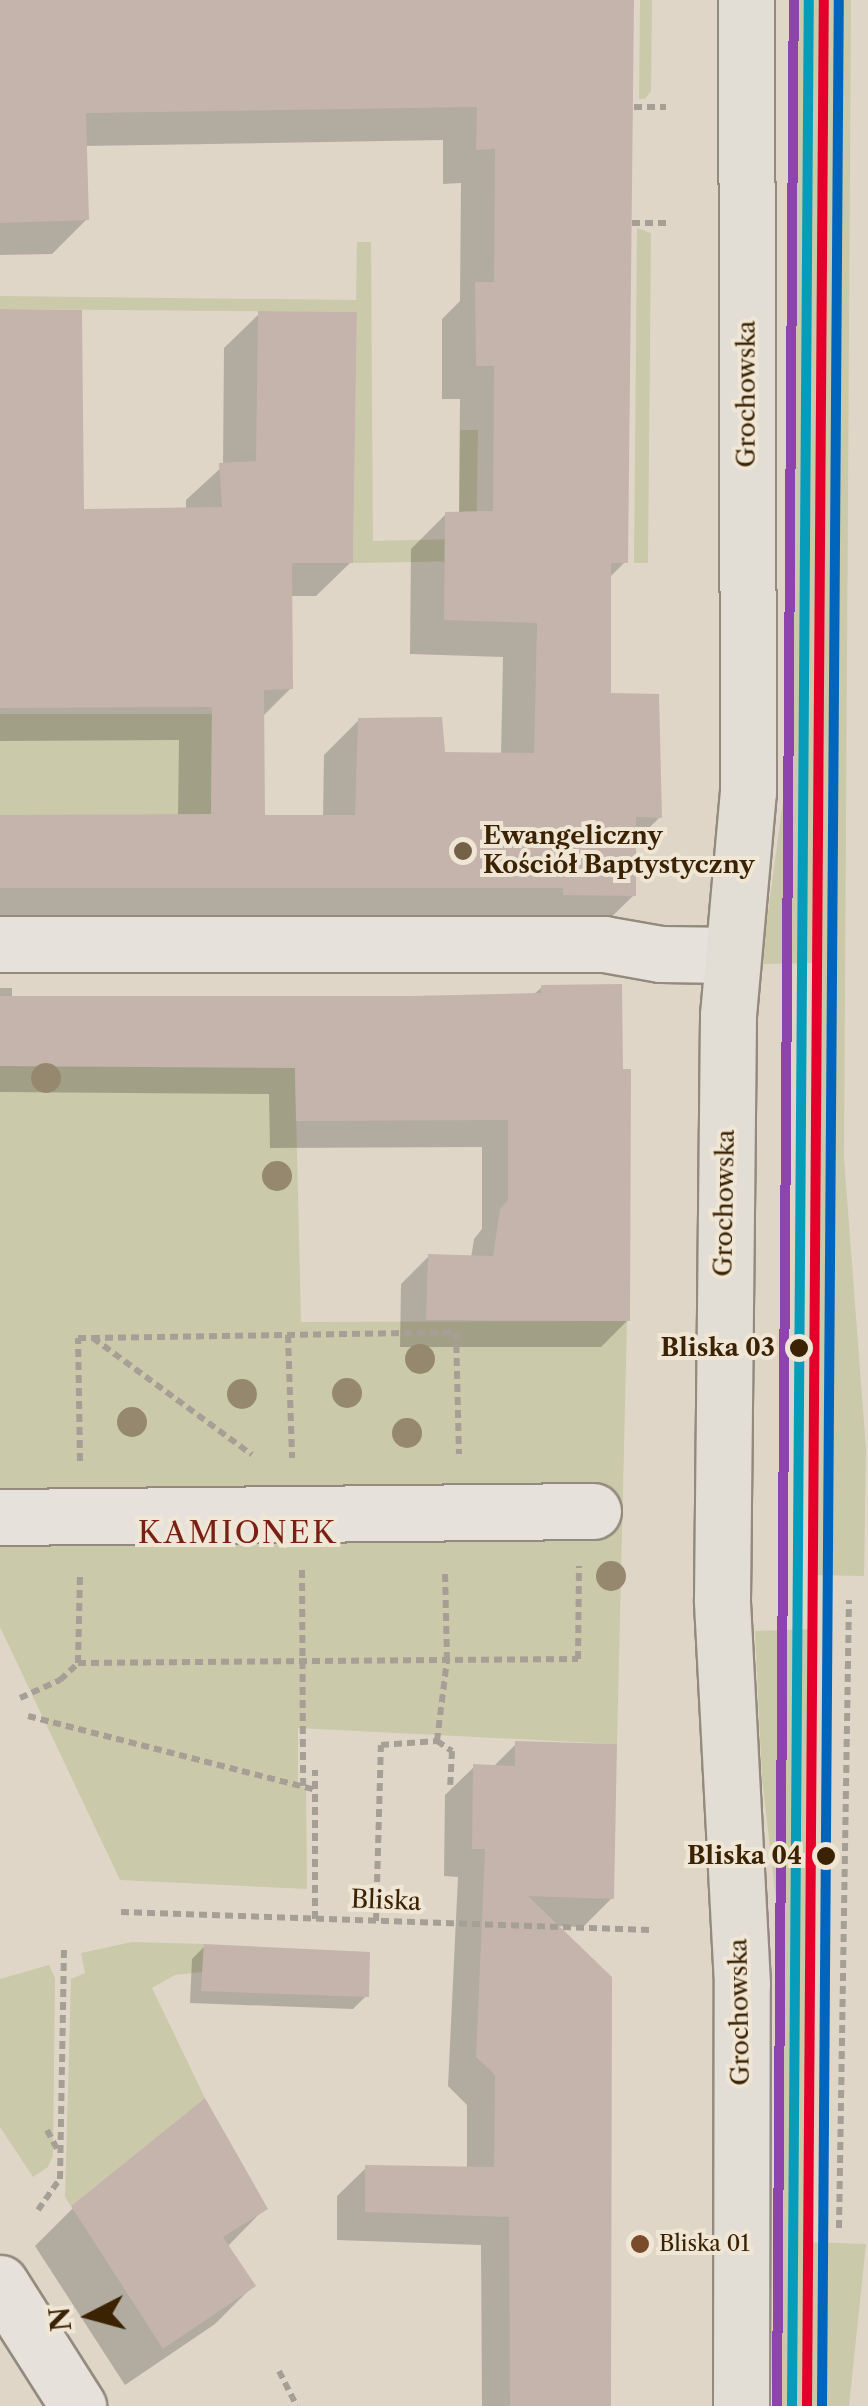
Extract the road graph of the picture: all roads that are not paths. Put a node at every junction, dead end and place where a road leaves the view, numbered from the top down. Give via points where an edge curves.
1 (746, 0) edge
2 (0, 944) edge
3 (733, 955) junction
4 (586, 1512) road end
5 (0, 1517) edge
6 (0, 2283) edge
7 (78, 2406) edge
8 (740, 2406) edge

1 - 3 main road, Grochowska via 748,792
2 - 3 street via 604,944 661,954
3 - 8 main road, Grochowska via 722,1600 742,1984
4 - 5 street
6 - 7 street

